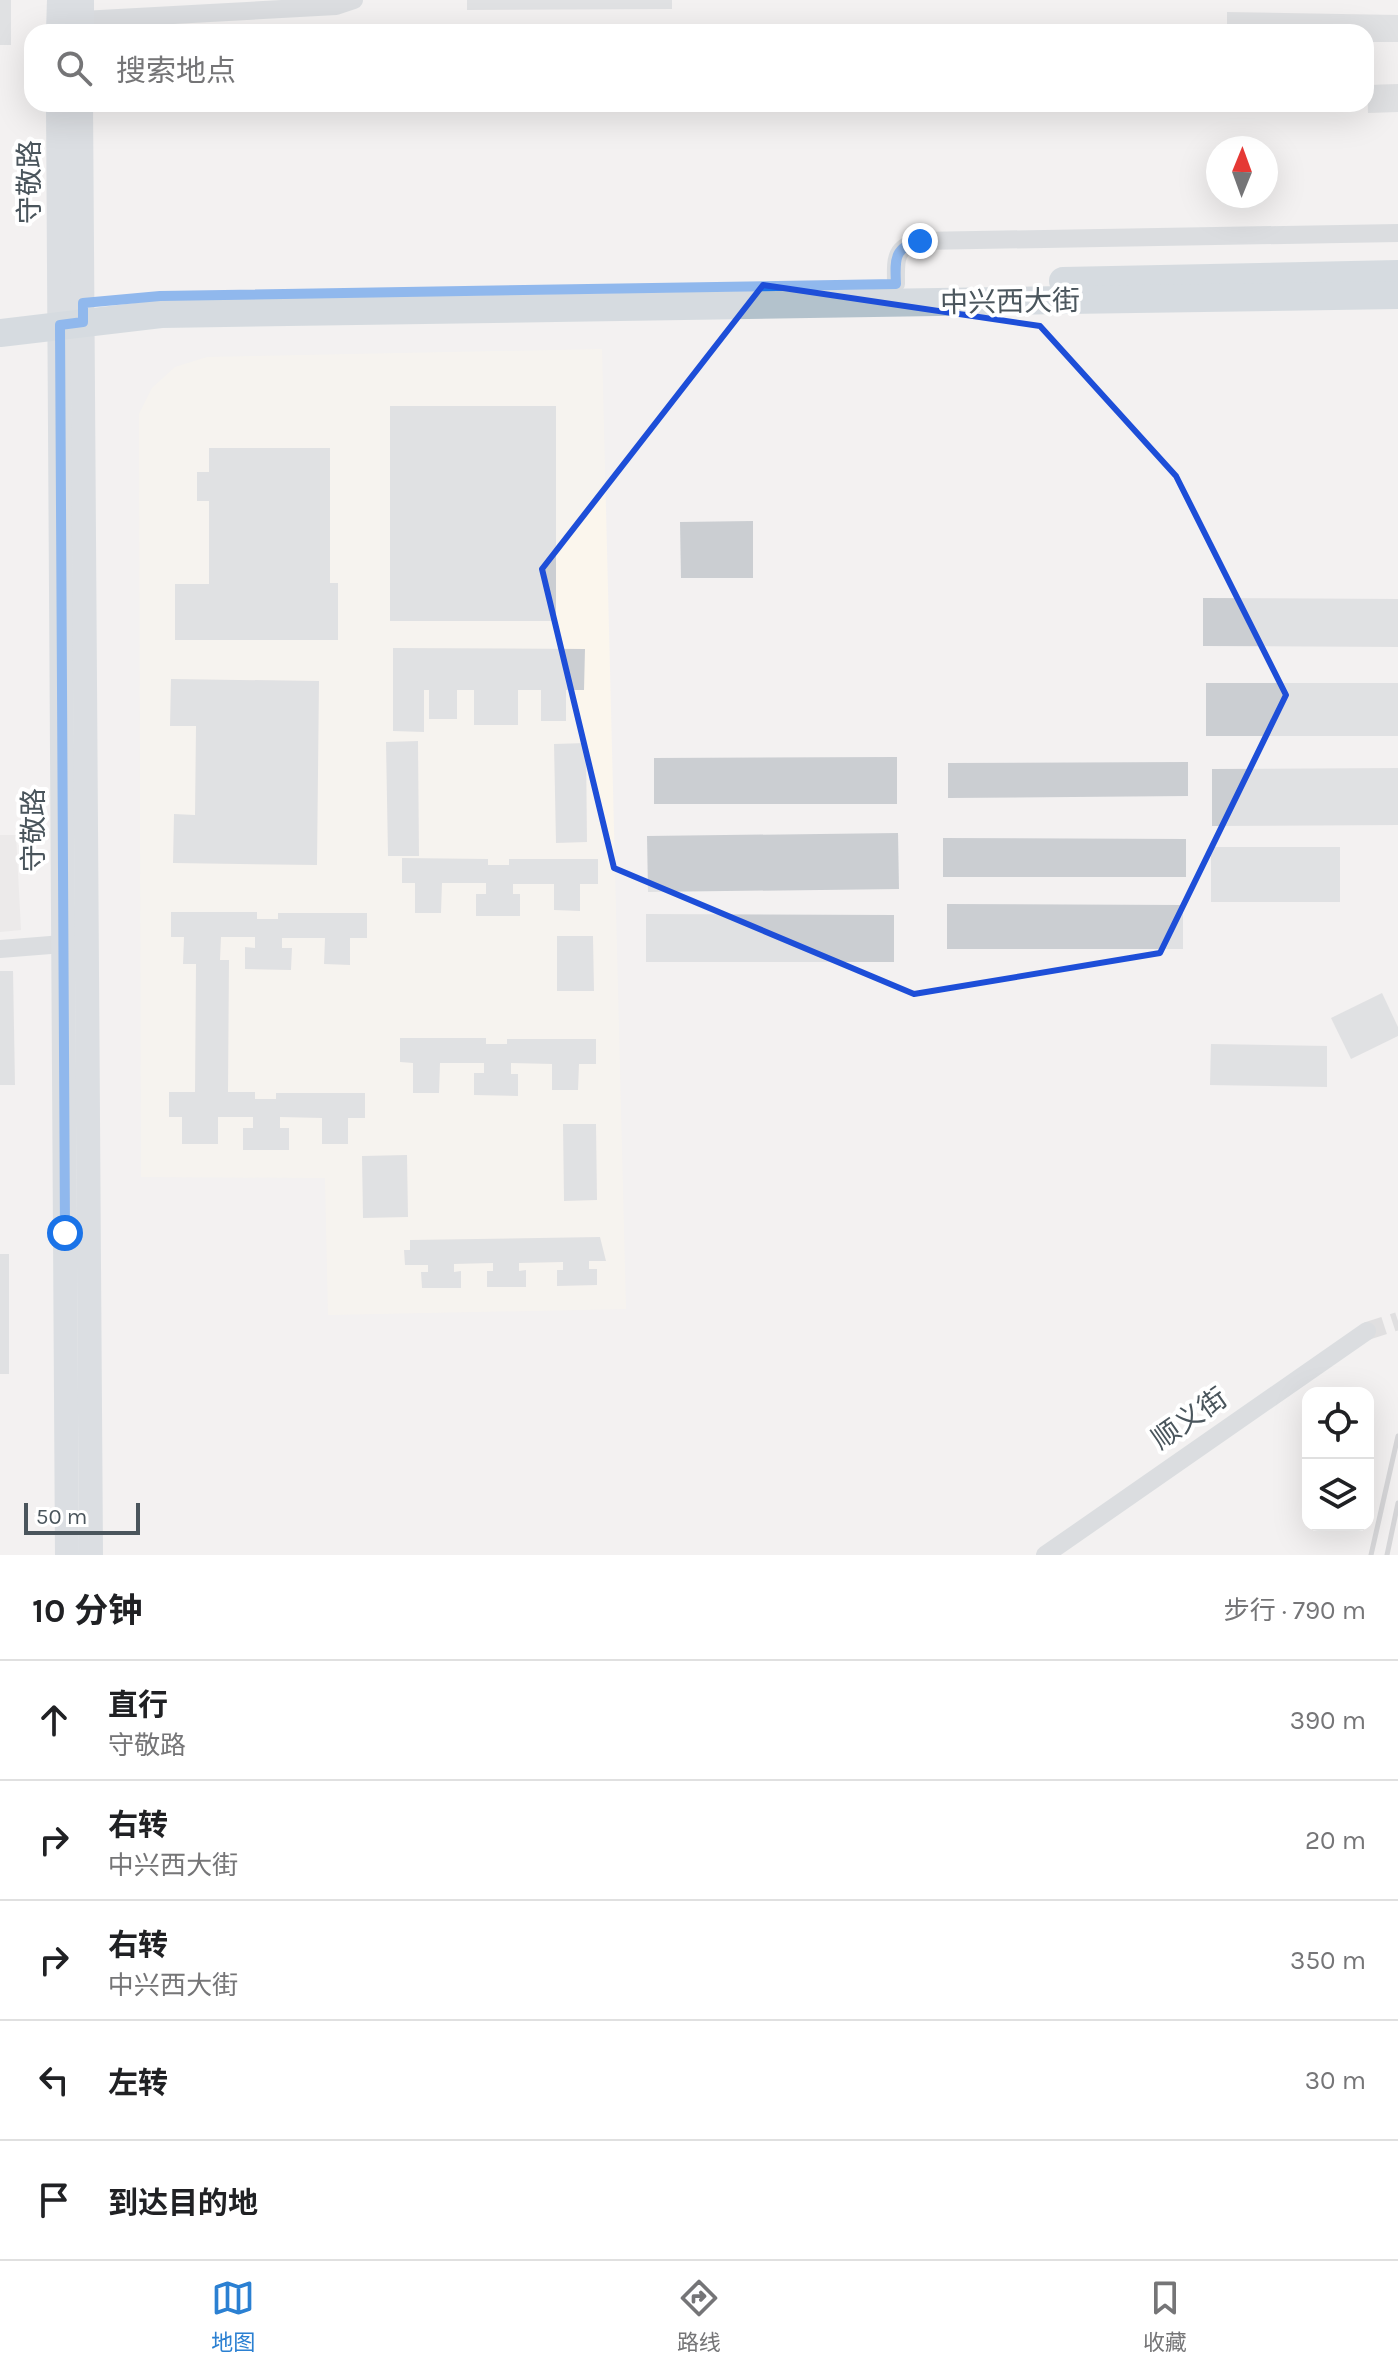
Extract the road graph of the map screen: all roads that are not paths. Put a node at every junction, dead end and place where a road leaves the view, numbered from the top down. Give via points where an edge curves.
1 (59, 0) edge
2 (354, 0) edge
3 (82, 17) edge
4 (58, 24) edge
5 (58, 112) edge
6 (81, 112) edge
7 (1398, 233) edge
8 (1398, 274) edge
9 (896, 284) junction
10 (1398, 295) edge
11 (71, 314) junction
12 (0, 315) edge
13 (0, 333) edge
14 (63, 944) junction
15 (0, 949) edge
16 (1367, 1331) tunnel mouth
17 (67, 1555) edge
18 (91, 1555) edge
19 (1045, 1555) edge

1 - 4 main road
2 - 3 street via 336,6
5 - 11 main road, 守敬路
6 - 11 main road, 守敬路
7 - 9 street via 920,241 898,251
8 - 9 main road, 中兴西大街
9 - 11 main road, 中兴西大街 via 160,296
10 - 11 main road, 中兴西大街
11 - 12 main road, 中兴西大街
11 - 13 main road, 中兴西大街
11 - 14 main road, 守敬路
11 - 18 main road, 守敬路
14 - 15 street
14 - 17 main road, 守敬路
16 - 19 street, 顺义街

